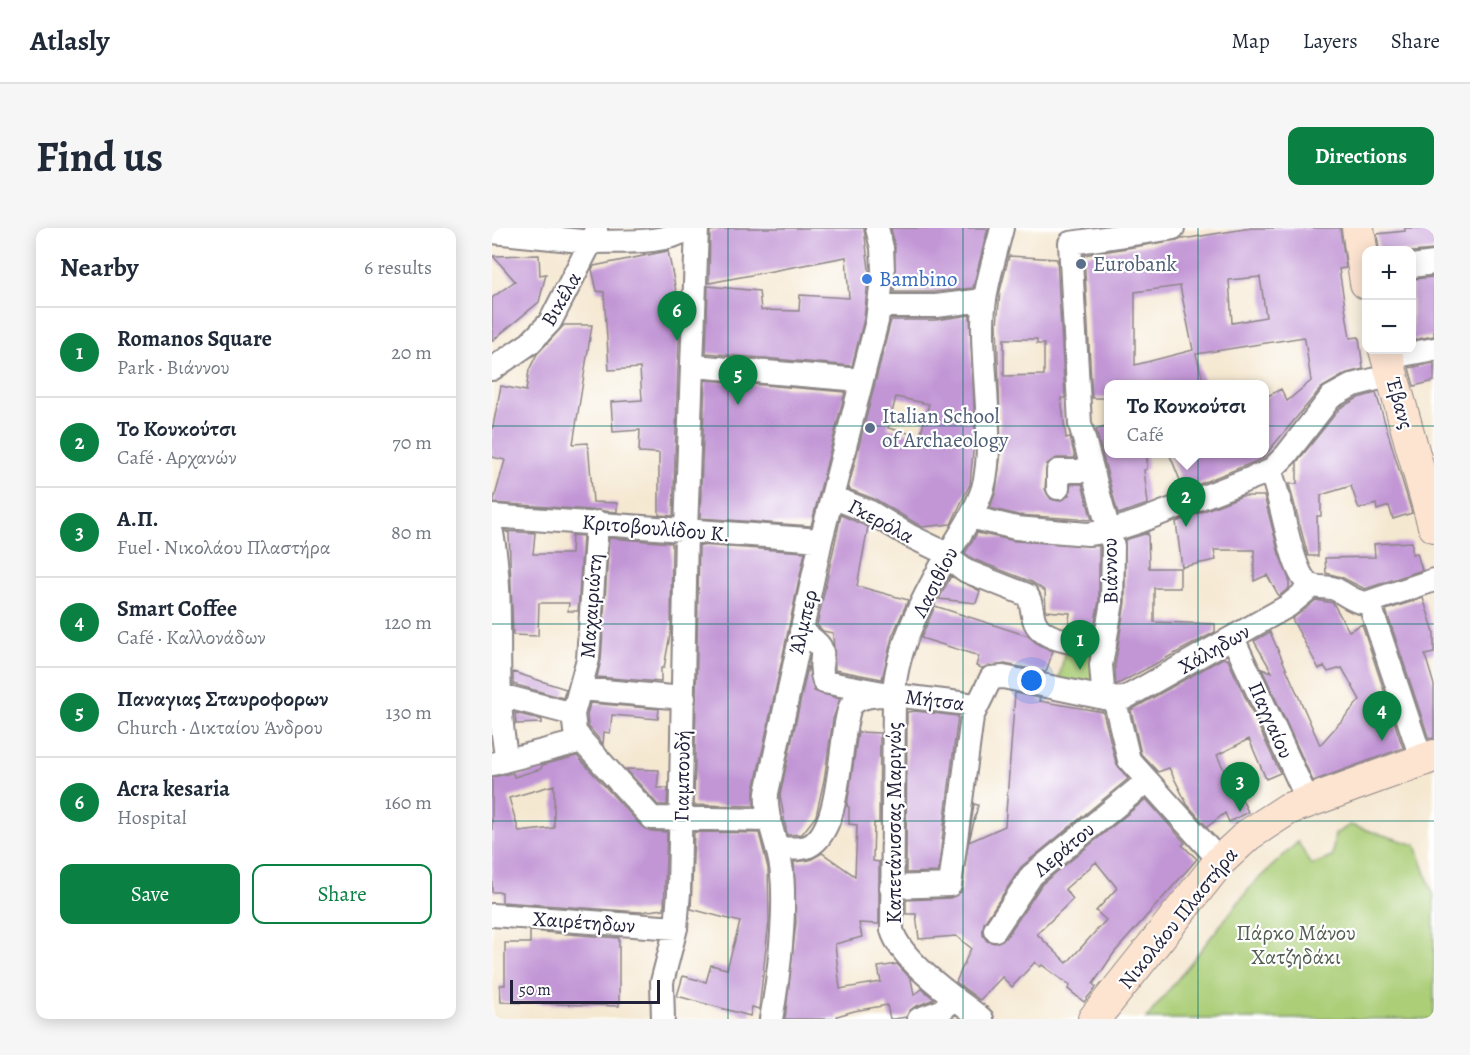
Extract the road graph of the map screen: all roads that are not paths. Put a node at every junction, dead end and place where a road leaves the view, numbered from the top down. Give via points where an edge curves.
1 (691, 228) edge
2 (697, 228) edge
3 (877, 228) edge
4 (1173, 228) edge
5 (1358, 228) edge
6 (492, 232) edge
7 (593, 235) edge
8 (1000, 237) edge
9 (1362, 252) edge
10 (1434, 263) edge
11 (1416, 265) edge
12 (984, 300) junction
13 (880, 306) junction
14 (1434, 349) edge
15 (1388, 361) edge
16 (694, 366) junction
17 (492, 369) edge
18 (861, 380) junction
19 (1090, 471) junction
20 (1270, 471) junction
21 (1058, 488) dead end
22 (832, 497) junction
23 (492, 516) edge
24 (970, 517) junction
25 (597, 522) junction
26 (1434, 526) edge
27 (686, 531) junction
28 (1110, 531) junction
29 (492, 533) edge
30 (821, 540) junction
31 (946, 558) junction
32 (1434, 580) edge
33 (1312, 586) junction
34 (1369, 602) junction
35 (801, 632) junction
36 (1233, 638) junction
37 (1105, 645) junction
38 (580, 689) junction
39 (500, 695) junction
40 (894, 695) junction
41 (684, 698) junction
42 (1109, 699) junction
43 (976, 705) junction
44 (573, 714) junction
45 (582, 741) junction
46 (500, 762) edge
47 (1430, 763) edge
48 (1147, 781) junction
49 (1308, 801) junction
50 (681, 820) junction
51 (768, 820) junction
52 (777, 848) junction
53 (1220, 861) junction
54 (891, 887) junction
55 (492, 915) edge
56 (676, 928) junction
57 (995, 930) dead end
58 (955, 998) junction
59 (663, 1019) edge
60 (771, 1019) edge
61 (919, 1019) edge
62 (982, 1019) edge
63 (1094, 1019) edge
64 (1115, 1019) edge

1 - 7 street, Βικέλα via 656,240
2 - 16 street, Γιαμπουδή
3 - 13 street, Άλμπερ via 882,256
4 - 19 street, Βιάννου via 1070,243 1080,424
5 - 9 main road
6 - 7 street, Βικέλα
7 - 17 street, Βικέλα via 545,328 522,350
8 - 12 street, Λασιθίου
10 - 11 street
12 - 13 street via 936,306
12 - 24 street, Λασιθίου via 987,461 983,486
13 - 18 street, Άλμπερ
14 - 15 street
15 - 20 street via 1331,397
15 - 26 main road, Έβανς
16 - 18 street
16 - 27 street, Γιαμπουδή
18 - 22 street, Άλμπερ
19 - 21 street via 1058,471
19 - 28 street, Βιάννου
20 - 28 street
20 - 33 street via 1296,561 1303,578
22 - 30 street, Άλμπερ
22 - 31 street, Γκερόλα via 870,512 937,549
23 - 25 street, Κριτοβουλίδου Κ.
24 - 28 street via 1040,531
24 - 31 street, Λασιθίου
25 - 27 street, Κριτοβουλίδου Κ.
25 - 38 street, Μαχαιριώτη via 588,658
27 - 30 street, Κριτοβουλίδου Κ.
27 - 41 street, Γιαμπουδή
28 - 37 street, Βιάννου via 1113,586
29 - 39 street via 498,578
30 - 35 street, Άλμπερ
31 - 37 street, Γκερόλα via 966,571 1027,595 1035,622 1045,632 1065,641
31 - 40 street, Λασιθίου via 904,645
32 - 34 street
33 - 34 street via 1332,588 1358,602
33 - 36 street, Χάληδων via 1299,599
34 - 47 street
35 - 40 street via 824,652 824,682
35 - 51 street, Άλμπερ via 769,782
36 - 42 street, Χάληδων via 1130,697
36 - 49 street, Παγγαίου
37 - 42 street, Βιάννου via 1101,679 1103,693
38 - 41 street, Μαχαιριώτη
38 - 44 street, Μαχαιριώτη
39 - 44 street
39 - 46 street
40 - 43 street, Μήτσα
40 - 52 street via 866,697 853,703 848,711 826,826 811,845
40 - 54 street, Καπετάνισσας Μαριγώς
41 - 50 street, Γιαμπουδή
42 - 43 street via 1003,677 991,678
42 - 48 street, Βιάννου via 1118,711 1127,755
43 - 54 street via 969,731 950,885
44 - 45 street via 572,722
45 - 46 street
45 - 50 street via 646,814 656,819
47 - 49 main road, Νικολάου Πλαστήρα
47 - 64 main road, Νικολάου Πλαστήρα via 1263,845 1225,881
48 - 53 street, Βιάννου
48 - 57 street, Λεράτου via 1032,875
49 - 53 main road, Νικολάου Πλαστήρα via 1264,822
50 - 51 street
50 - 56 street, Γιαμπουδή
51 - 52 street, Άλμπερ
52 - 60 street, Άλμπερ via 782,872 781,920
53 - 63 main road, Νικολάου Πλαστήρα
54 - 58 street, Καπετάνισσας Μαριγώς via 895,939
55 - 56 street, Χαιρέτηδων
56 - 59 street, Γιαμπουδή via 664,973
58 - 61 street via 940,1011
58 - 62 street, Καπετάνισσας Μαριγώς

